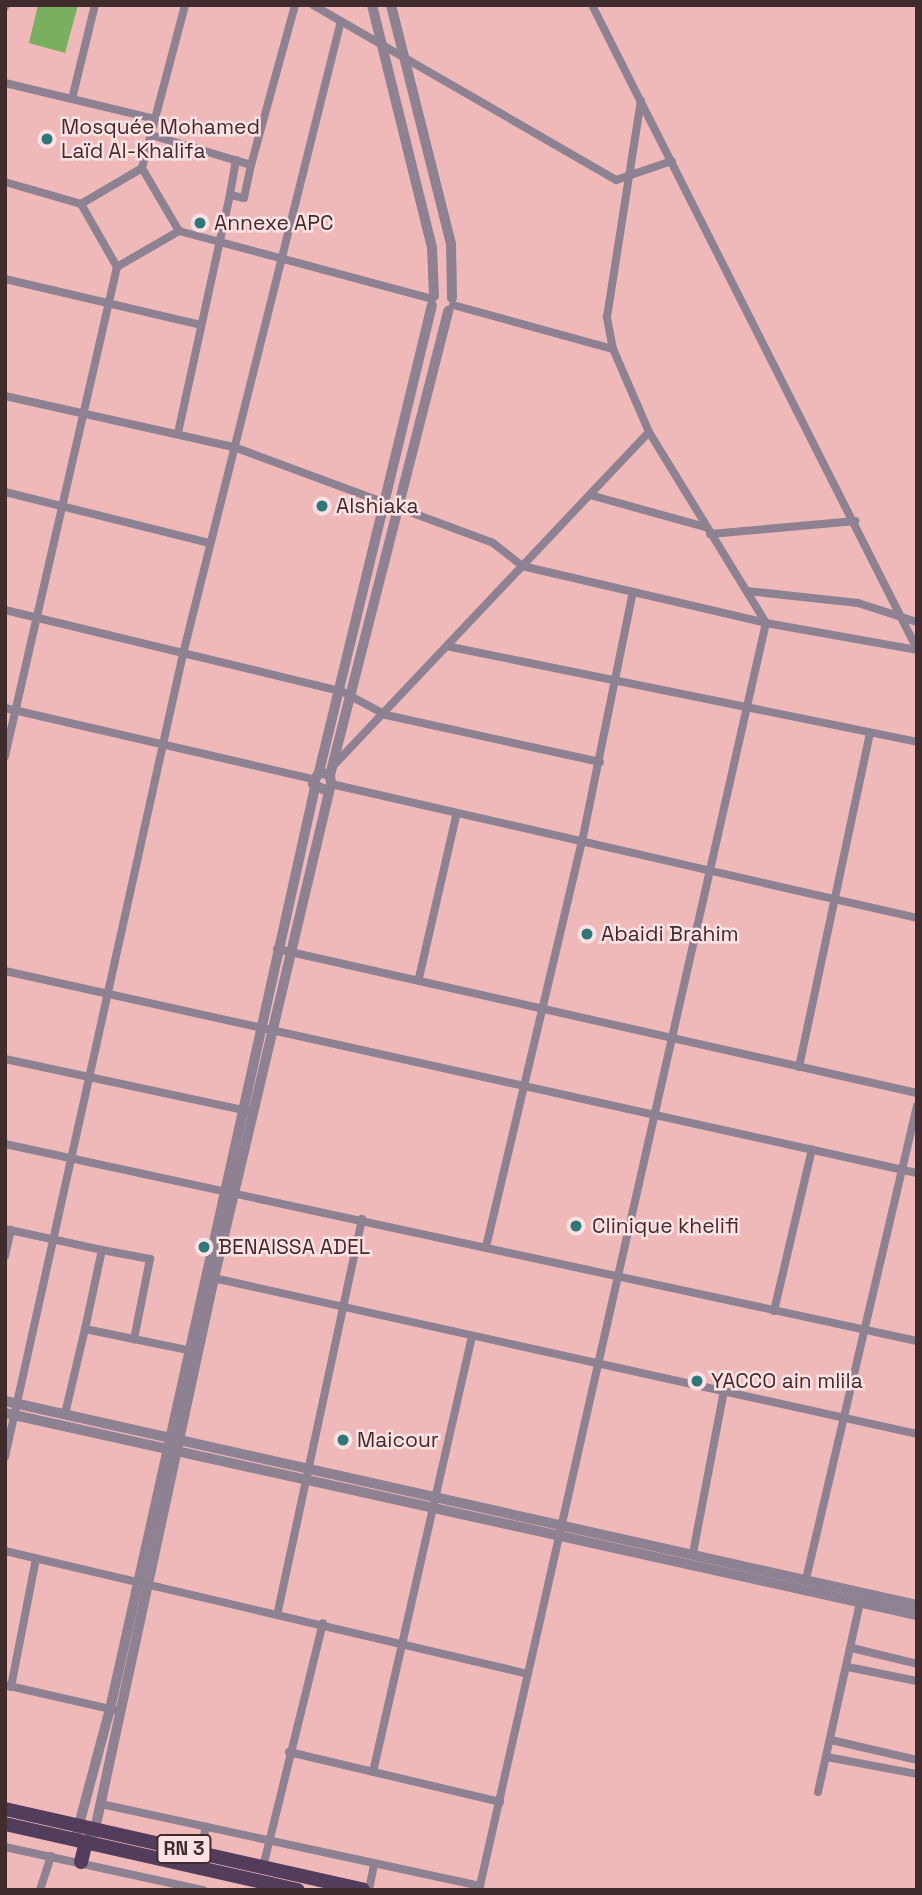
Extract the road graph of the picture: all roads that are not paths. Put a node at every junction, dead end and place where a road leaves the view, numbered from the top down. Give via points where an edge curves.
1 (94, 5) edge
2 (185, 5) edge
3 (295, 5) edge
4 (313, 5) edge
5 (372, 5) edge
6 (391, 5) edge
7 (592, 5) edge
8 (341, 21) junction
9 (379, 42) junction
10 (402, 57) junction
11 (5, 83) edge
12 (72, 99) junction
13 (641, 101) junction
14 (155, 119) junction
15 (151, 135) junction
16 (236, 160) junction
17 (672, 161) junction
18 (251, 165) junction
19 (142, 168) junction
20 (629, 178) junction
21 (5, 182) edge
22 (230, 195) junction
23 (81, 204) junction
24 (179, 231) junction
25 (218, 242) junction
26 (280, 258) junction
27 (117, 267) junction
28 (5, 279) edge
29 (433, 300) junction
30 (109, 302) junction
31 (451, 305) junction
32 (201, 325) junction
33 (613, 349) junction
34 (5, 396) edge
35 (82, 414) junction
36 (649, 432) junction
37 (178, 433) junction
38 (234, 447) junction
39 (5, 492) edge
40 (590, 495) junction
41 (383, 505) junction
42 (59, 508) junction
43 (398, 510) junction
44 (855, 521) junction
45 (707, 531) junction
46 (210, 543) junction
47 (522, 566) junction
48 (747, 591) junction
49 (633, 592) junction
50 (5, 610) edge
51 (32, 621) junction
52 (903, 622) junction
53 (917, 622) edge
54 (766, 623) junction
55 (451, 647) junction
56 (917, 650) edge
57 (183, 654) junction
58 (616, 681) junction
59 (341, 691) junction
60 (352, 696) junction
61 (5, 708) edge
62 (15, 712) junction
63 (747, 712) junction
64 (386, 715) junction
65 (870, 733) junction
66 (917, 742) edge
67 (165, 749) junction
68 (5, 756) edge
69 (600, 762) junction
70 (324, 779) junction
71 (456, 816) junction
72 (583, 837) junction
73 (709, 872) junction
74 (833, 900) junction
75 (917, 918) edge
76 (277, 949) junction
77 (291, 952) junction
78 (5, 971) edge
79 (419, 978) junction
80 (107, 994) junction
81 (545, 1006) junction
82 (259, 1025) junction
83 (275, 1029) junction
84 (673, 1037) junction
85 (5, 1059) edge
86 (799, 1068) junction
87 (90, 1077) junction
88 (525, 1084) junction
89 (917, 1093) edge
90 (917, 1106) edge
91 (241, 1110) junction
92 (254, 1112) junction
93 (654, 1112) junction
94 (5, 1144) edge
95 (812, 1149) junction
96 (72, 1161) junction
97 (901, 1170) junction
98 (917, 1173) edge
99 (221, 1192) junction
100 (237, 1194) junction
101 (362, 1219) junction
102 (8, 1229) edge
103 (56, 1240) junction
104 (486, 1247) junction
105 (102, 1250) junction
106 (5, 1256) edge
107 (208, 1277) junction
108 (617, 1277) junction
109 (346, 1307) junction
110 (774, 1311) junction
111 (85, 1329) junction
112 (864, 1331) junction
113 (472, 1336) junction
114 (134, 1339) junction
115 (917, 1341) edge
116 (193, 1351) junction
117 (597, 1363) junction
118 (724, 1391) junction
119 (10, 1408) edge
120 (65, 1414) junction
121 (844, 1418) junction
122 (917, 1434) edge
123 (171, 1443) junction
124 (5, 1457) edge
125 (309, 1466) junction
126 (309, 1481) junction
127 (437, 1496) junction
128 (434, 1508) junction
129 (561, 1530) junction
130 (5, 1551) edge
131 (693, 1553) junction
132 (36, 1558) junction
133 (806, 1579) junction
134 (142, 1581) junction
135 (860, 1602) junction
136 (917, 1605) edge
137 (278, 1611) junction
138 (917, 1615) edge
139 (323, 1623) junction
140 (403, 1645) junction
141 (852, 1648) junction
142 (917, 1664) edge
143 (848, 1667) junction
144 (528, 1674) junction
145 (917, 1681) edge
146 (8, 1686) edge
147 (116, 1711) junction
148 (831, 1740) junction
149 (289, 1752) junction
150 (827, 1756) junction
151 (917, 1760) edge
152 (373, 1772) junction
153 (917, 1774) edge
154 (818, 1792) dead end
155 (500, 1802) junction
156 (101, 1804) junction
157 (5, 1809) edge
158 (5, 1824) edge
159 (206, 1827) junction
160 (96, 1829) junction
161 (83, 1838) junction
162 (268, 1841) junction
163 (5, 1847) edge
164 (200, 1853) junction
165 (51, 1856) junction
166 (81, 1862) junction
167 (374, 1864) junction
168 (263, 1867) junction
169 (179, 1887) edge
170 (479, 1888) edge
171 (40, 1890) edge
172 (203, 1890) edge
173 (298, 1890) edge
174 (363, 1890) edge
175 (369, 1890) edge

1 - 12 street
2 - 14 street
3 - 18 street
4 - 8 street
5 - 9 street
6 - 10 street
7 - 13 street
8 - 9 street
8 - 26 street
9 - 10 street
9 - 29 street via 432,248
10 - 20 street via 616,180
10 - 31 street via 451,244
11 - 12 street
12 - 14 street
13 - 17 street
13 - 20 street
14 - 15 street
15 - 16 street
15 - 19 street
16 - 18 street
16 - 22 street
17 - 20 street
17 - 44 street
18 - 22 street via 244,198
19 - 23 street
19 - 24 street
20 - 33 street via 607,317
21 - 23 street
22 - 25 street
23 - 27 street
24 - 25 street
24 - 27 street
25 - 26 street
25 - 32 street
26 - 29 street
26 - 38 street
27 - 30 street
28 - 30 street
29 - 31 street
29 - 31 street via 444,291
29 - 41 street
30 - 32 street
30 - 35 street
31 - 33 street
31 - 43 street
32 - 37 street
33 - 36 street
34 - 35 street
35 - 37 street
35 - 42 street
36 - 40 street
36 - 45 street
37 - 38 street
38 - 41 street
38 - 46 street
39 - 42 street
40 - 45 street
40 - 47 street
41 - 43 street
41 - 59 street
42 - 46 street
42 - 51 street
43 - 47 street via 493,543
43 - 60 street
44 - 45 street
44 - 52 street
45 - 48 street
46 - 57 street
47 - 49 street
47 - 55 street
48 - 52 street via 858,603
48 - 54 street
49 - 54 street
49 - 58 street
50 - 51 street
51 - 57 street
51 - 62 street
52 - 53 street
52 - 56 street
54 - 56 street
54 - 63 street
55 - 58 street
55 - 64 street
57 - 59 street
57 - 67 street
58 - 63 street
58 - 69 street
59 - 60 street
59 - 70 street
60 - 64 street
60 - 70 street
61 - 62 street
62 - 67 street
62 - 68 street
63 - 65 street
63 - 73 street
64 - 69 street
64 - 70 street
65 - 66 street
65 - 74 street
67 - 70 street
67 - 80 street
69 - 72 street
70 - 71 street
70 - 76 street
70 - 77 street
71 - 72 street
71 - 79 street
72 - 73 street
72 - 81 street
73 - 74 street
73 - 84 street
74 - 75 street
74 - 86 street
76 - 77 street
76 - 82 street
77 - 79 street
77 - 83 street
78 - 80 street
79 - 81 street
80 - 82 street
80 - 87 street
81 - 84 street
81 - 88 street
82 - 83 street
82 - 91 street
83 - 88 street
83 - 92 street
84 - 86 street
84 - 93 street
85 - 87 street
86 - 89 street
87 - 91 street
87 - 96 street
88 - 93 street
88 - 104 street
90 - 97 street
91 - 92 street
91 - 99 street
92 - 100 street
93 - 95 street
93 - 108 street
94 - 96 street
95 - 97 street
95 - 110 street
96 - 99 street
96 - 103 street
97 - 98 street
97 - 112 street
99 - 100 street
99 - 107 street
100 - 101 street
100 - 107 street
101 - 104 street
101 - 109 street
102 - 103 street
102 - 106 street
103 - 105 street
103 - 119 street
104 - 108 street
105 - 111 street
105 - 114 street via 150,1259
107 - 109 street
107 - 116 street
108 - 110 street
108 - 117 street
109 - 113 street
109 - 125 street
110 - 112 street
111 - 114 street
111 - 120 street
112 - 115 street
112 - 121 street
113 - 117 street
113 - 127 street
114 - 116 street
116 - 123 street
117 - 118 street
117 - 129 street
118 - 121 street
118 - 131 street
119 - 120 street
119 - 123 street
119 - 124 street
120 - 123 street
121 - 122 street
121 - 133 street
123 - 125 street
123 - 126 street
123 - 134 street
125 - 126 street
125 - 127 street
126 - 128 street
126 - 137 street
127 - 128 street
127 - 129 street
128 - 129 street
128 - 140 street
129 - 131 street
129 - 135 street
129 - 144 street
130 - 132 street
131 - 133 street
132 - 134 street
132 - 146 street
133 - 136 street
134 - 137 street
134 - 147 street
135 - 138 street
135 - 141 street
137 - 139 street
139 - 140 street
139 - 149 street
140 - 144 street
140 - 152 street
141 - 142 street
141 - 143 street
143 - 145 street
143 - 148 street
144 - 155 street
146 - 147 street
147 - 156 street
147 - 161 street
148 - 150 street
148 - 151 street
149 - 152 street
149 - 162 street
150 - 153 street
150 - 154 street
152 - 155 street
155 - 170 street
156 - 159 street
156 - 160 street
157 - 161 highway, RN 3
158 - 161 highway, RN 3
159 - 162 street
159 - 164 street
160 - 161 highway, RN 3
160 - 164 highway, RN 3
161 - 166 highway
161 - 173 highway, RN 3
162 - 167 street
162 - 168 street
163 - 165 street
164 - 168 highway, RN 3
165 - 166 street
165 - 171 street
166 - 169 street
167 - 170 street
167 - 175 street
168 - 174 highway, RN 3
169 - 172 street

